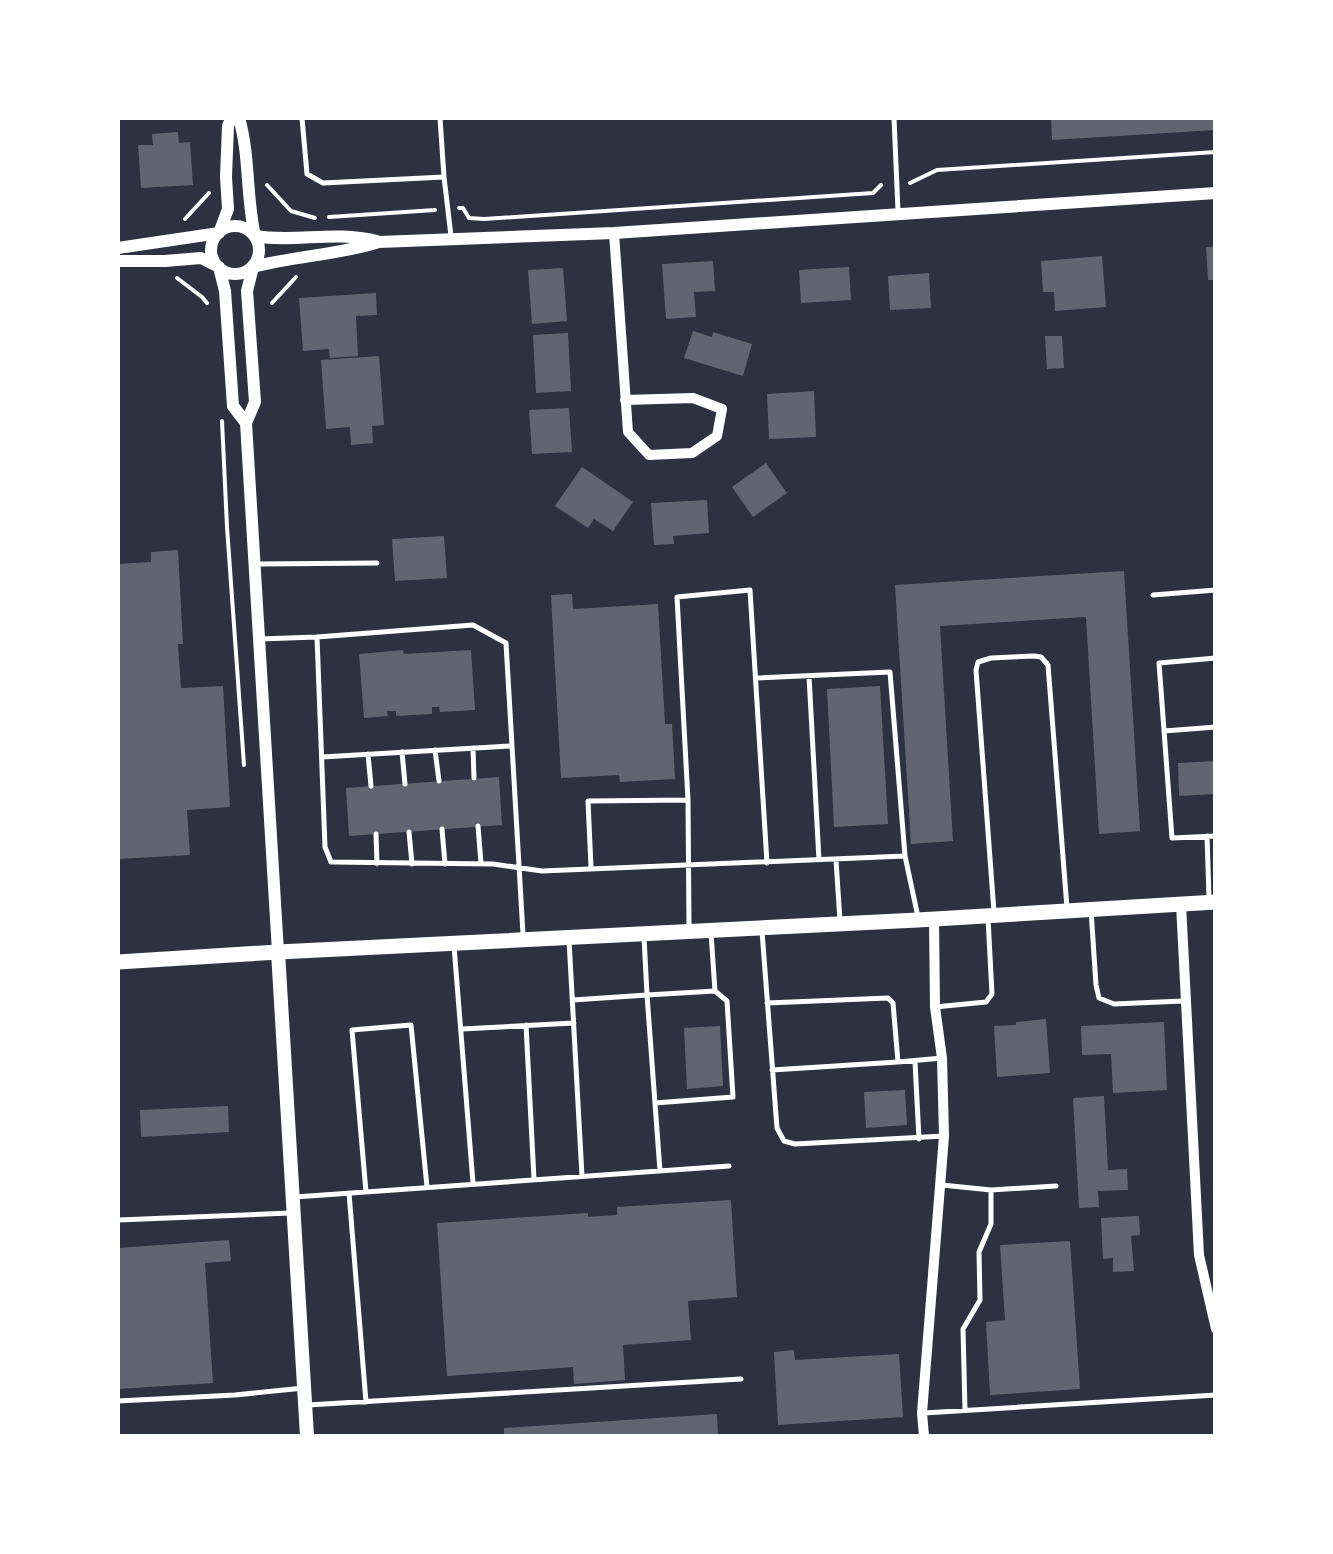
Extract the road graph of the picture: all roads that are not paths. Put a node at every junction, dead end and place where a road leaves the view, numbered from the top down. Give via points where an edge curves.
1 (231, 118) edge
2 (238, 118) edge
3 (302, 118) edge
4 (440, 118) edge
5 (894, 118) edge
6 (444, 177) junction
7 (1216, 194) edge
8 (898, 214) junction
9 (218, 233) junction
10 (614, 233) junction
11 (255, 236) junction
12 (452, 240) junction
13 (379, 242) junction
14 (118, 248) edge
15 (118, 261) edge
16 (253, 266) junction
17 (219, 267) junction
18 (626, 400) junction
19 (246, 423) junction
20 (377, 563) dead end
21 (254, 564) junction
22 (1216, 590) edge
23 (1153, 595) dead end
24 (317, 637) junction
25 (259, 639) junction
26 (1216, 658) edge
27 (809, 676) junction
28 (756, 678) junction
29 (1216, 727) edge
30 (1164, 731) junction
31 (511, 746) junction
32 (473, 748) junction
33 (435, 750) junction
34 (402, 752) junction
35 (368, 754) junction
36 (322, 757) junction
37 (474, 778) dead end
38 (439, 781) dead end
39 (405, 784) dead end
40 (371, 786) dead end
41 (688, 800) junction
42 (478, 826) dead end
43 (442, 829) dead end
44 (409, 832) dead end
45 (376, 834) dead end
46 (1207, 836) junction
47 (1216, 836) edge
48 (905, 856) junction
49 (819, 860) junction
50 (836, 860) junction
51 (767, 863) junction
52 (377, 864) junction
53 (412, 864) junction
54 (445, 864) junction
55 (481, 864) junction
56 (688, 865) junction
57 (518, 868) junction
58 (591, 868) junction
59 (1213, 902) edge
60 (1181, 904) junction
61 (1091, 910) junction
62 (1067, 911) junction
63 (991, 916) junction
64 (926, 920) junction
65 (840, 924) junction
66 (762, 928) junction
67 (711, 930) junction
68 (689, 932) junction
69 (644, 934) junction
70 (569, 937) junction
71 (523, 940) junction
72 (454, 943) junction
73 (278, 952) junction
74 (118, 962) edge
75 (715, 991) junction
76 (648, 995) junction
77 (572, 1000) junction
78 (1186, 1001) junction
79 (768, 1003) junction
80 (935, 1006) junction
81 (574, 1023) junction
82 (526, 1026) junction
83 (461, 1029) junction
84 (942, 1058) junction
85 (915, 1061) junction
86 (898, 1062) junction
87 (772, 1070) junction
88 (655, 1103) junction
89 (944, 1136) junction
90 (920, 1139) junction
91 (728, 1166) dead end
92 (660, 1170) junction
93 (582, 1176) junction
94 (534, 1179) junction
95 (473, 1183) junction
96 (940, 1185) junction
97 (1056, 1186) dead end
98 (427, 1187) junction
99 (991, 1190) junction
100 (366, 1192) junction
101 (350, 1193) junction
102 (293, 1205) junction
103 (118, 1220) edge
104 (1215, 1322) edge
105 (741, 1379) dead end
106 (304, 1388) junction
107 (1216, 1396) edge
108 (118, 1402) edge
109 (366, 1402) junction
110 (305, 1405) junction
111 (965, 1410) junction
112 (922, 1413) junction
113 (306, 1436) edge
114 (924, 1436) edge

1 - 9 street via 228,209
2 - 11 street
3 - 6 lane via 307,174 323,183
4 - 6 lane
5 - 8 lane
6 - 12 lane
7 - 8 street
8 - 10 street
9 - 11 street via 233,226
9 - 14 street
9 - 17 street via 212,254
10 - 12 street
10 - 18 street
11 - 13 street
11 - 16 street via 259,252
12 - 13 street
13 - 16 street
15 - 17 street via 200,258
16 - 17 street via 232,274
16 - 19 street via 247,290 255,402
17 - 19 street via 232,406
18 - 18 street via 693,398 722,409 716,436 692,454 649,455 628,432
19 - 21 street
20 - 21 lane
21 - 25 street
22 - 23 lane
24 - 25 lane
24 - 31 lane via 473,625 506,644
24 - 36 lane
25 - 73 street
26 - 30 lane via 1159,663
27 - 28 lane
27 - 48 lane via 890,672
27 - 49 lane
28 - 41 lane via 750,590 677,597
28 - 51 lane
29 - 30 lane
30 - 46 lane via 1172,838
31 - 32 lane
31 - 57 lane
32 - 33 lane
32 - 37 lane
33 - 34 lane
33 - 38 lane
34 - 35 lane
34 - 39 lane
35 - 36 lane
35 - 40 lane
36 - 52 lane via 331,862
41 - 56 lane
41 - 58 lane via 588,800
42 - 55 lane
43 - 54 lane
44 - 53 lane
45 - 52 lane
46 - 47 lane
46 - 59 lane
48 - 50 lane
48 - 64 lane
49 - 50 lane
49 - 51 lane
50 - 65 lane
51 - 56 lane
52 - 53 lane
53 - 54 lane
54 - 55 lane
55 - 57 lane
56 - 58 lane
56 - 68 lane
57 - 58 lane
57 - 71 lane
59 - 60 main road
60 - 61 main road
60 - 78 street
61 - 62 main road
61 - 78 lane via 1099,998 1114,1004
62 - 63 main road
62 - 63 lane via 1048,665 1034,656 990,658 976,670
63 - 64 main road
63 - 80 lane via 992,994 986,1002
64 - 65 main road
64 - 80 street
65 - 66 main road
66 - 67 main road
66 - 79 lane
67 - 68 main road
67 - 75 lane
68 - 69 main road
69 - 70 main road
69 - 76 lane
70 - 71 main road
70 - 77 lane
71 - 72 main road
72 - 73 main road
72 - 83 lane
73 - 74 main road
73 - 102 main road
75 - 76 lane
75 - 88 lane via 727,1002 733,1098
76 - 77 lane
76 - 88 lane
77 - 81 lane
78 - 104 street via 1200,1255
79 - 86 lane via 888,998
79 - 87 lane
80 - 84 street
81 - 82 lane
81 - 93 lane
82 - 83 lane
82 - 94 lane
83 - 95 lane
84 - 85 lane
84 - 89 street
85 - 86 lane
85 - 90 lane
86 - 87 lane
87 - 90 lane via 776,1128 784,1140
88 - 92 lane
89 - 90 lane
89 - 96 street
91 - 92 lane
92 - 93 lane
93 - 94 lane
94 - 95 lane
95 - 98 lane
96 - 99 lane
96 - 112 street
97 - 99 lane
98 - 100 lane
98 - 100 lane via 411,1025 352,1030
99 - 111 lane via 992,1224 979,1252 980,1300 963,1328
100 - 101 lane
101 - 102 lane
101 - 109 lane
102 - 103 lane
102 - 106 main road
105 - 109 lane
106 - 108 lane
106 - 110 main road
107 - 111 lane
109 - 110 lane
110 - 113 main road
111 - 112 lane
112 - 114 street

